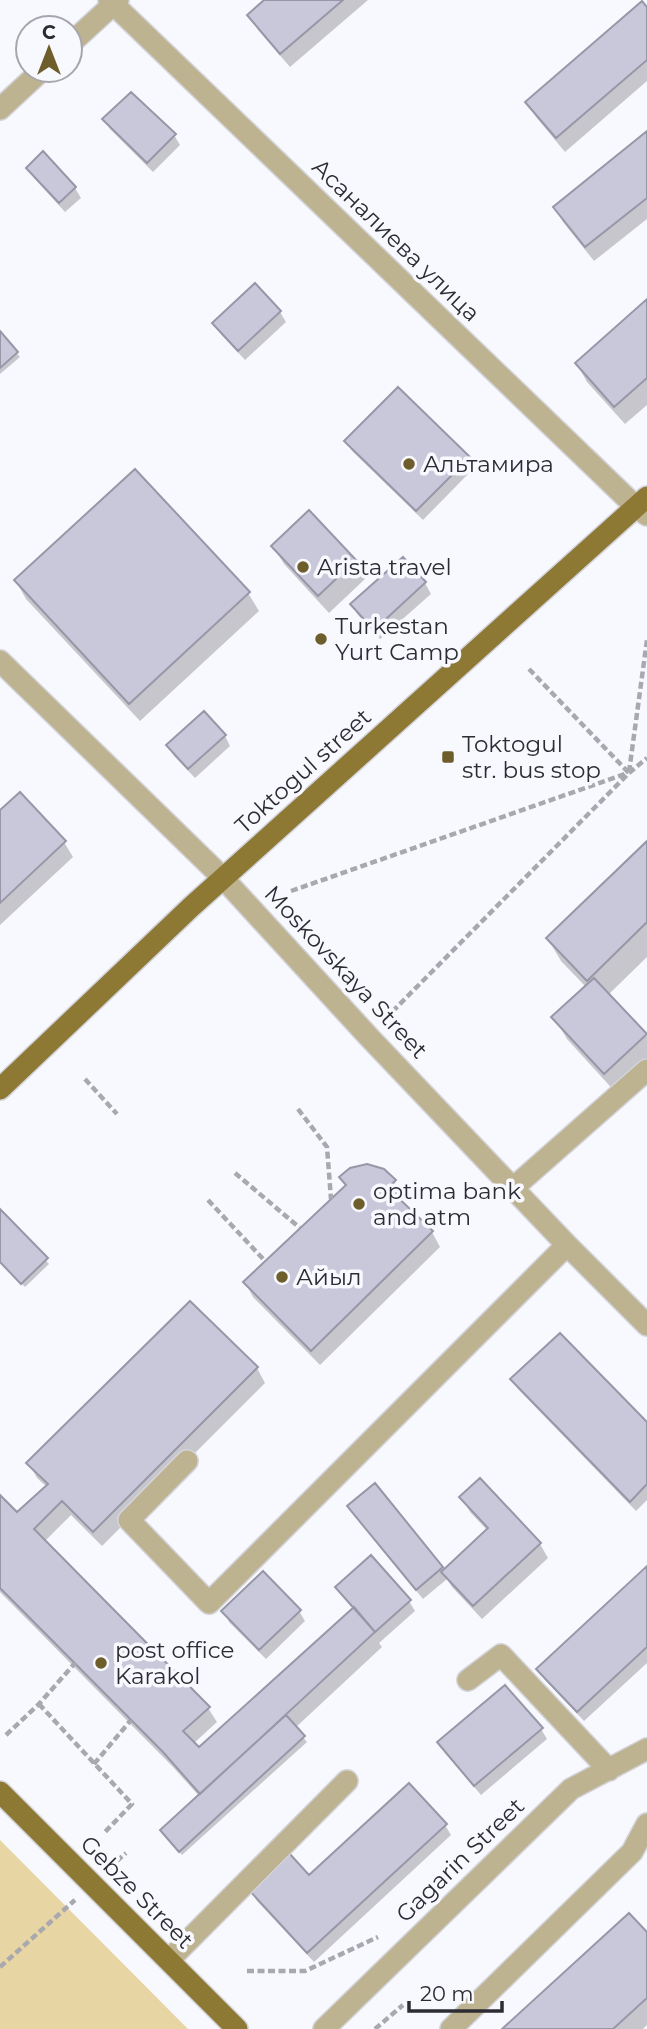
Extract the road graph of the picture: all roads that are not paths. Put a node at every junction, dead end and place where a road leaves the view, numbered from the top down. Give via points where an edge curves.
1 (113, 1) edge
2 (84, 30) edge
3 (27, 84) edge
4 (0, 109) edge
5 (643, 507) edge
6 (0, 662) edge
7 (223, 878) junction
8 (647, 1070) edge
9 (0, 1089) edge
10 (513, 1188) junction
11 (567, 1245) junction
12 (647, 1325) edge
13 (187, 1461) dead end
14 (468, 1680) dead end
15 (647, 1749) edge
16 (608, 1770) junction
17 (346, 1781) dead end
18 (0, 1792) edge
19 (647, 1824) edge
20 (169, 1961) junction
21 (236, 2029) edge
22 (324, 2029) edge
23 (451, 2029) edge

1 - 2 street
1 - 5 street, Асаналиева улица
3 - 4 street
5 - 7 main road, Toktogul street
6 - 7 street, Moskovskaya Street
7 - 9 main road, Toktogul street
7 - 10 street, Moskovskaya Street
8 - 10 street
10 - 11 street, Moskovskaya Street
11 - 12 street, Moskovskaya Street
11 - 13 street via 209,1603 129,1520
14 - 16 street via 500,1655
15 - 16 street, Gagarin Street
16 - 22 street, Gagarin Street via 570,1789
17 - 20 street
18 - 20 main road, Gebze Street
19 - 23 street via 632,1852
20 - 21 main road, Gebze Street

